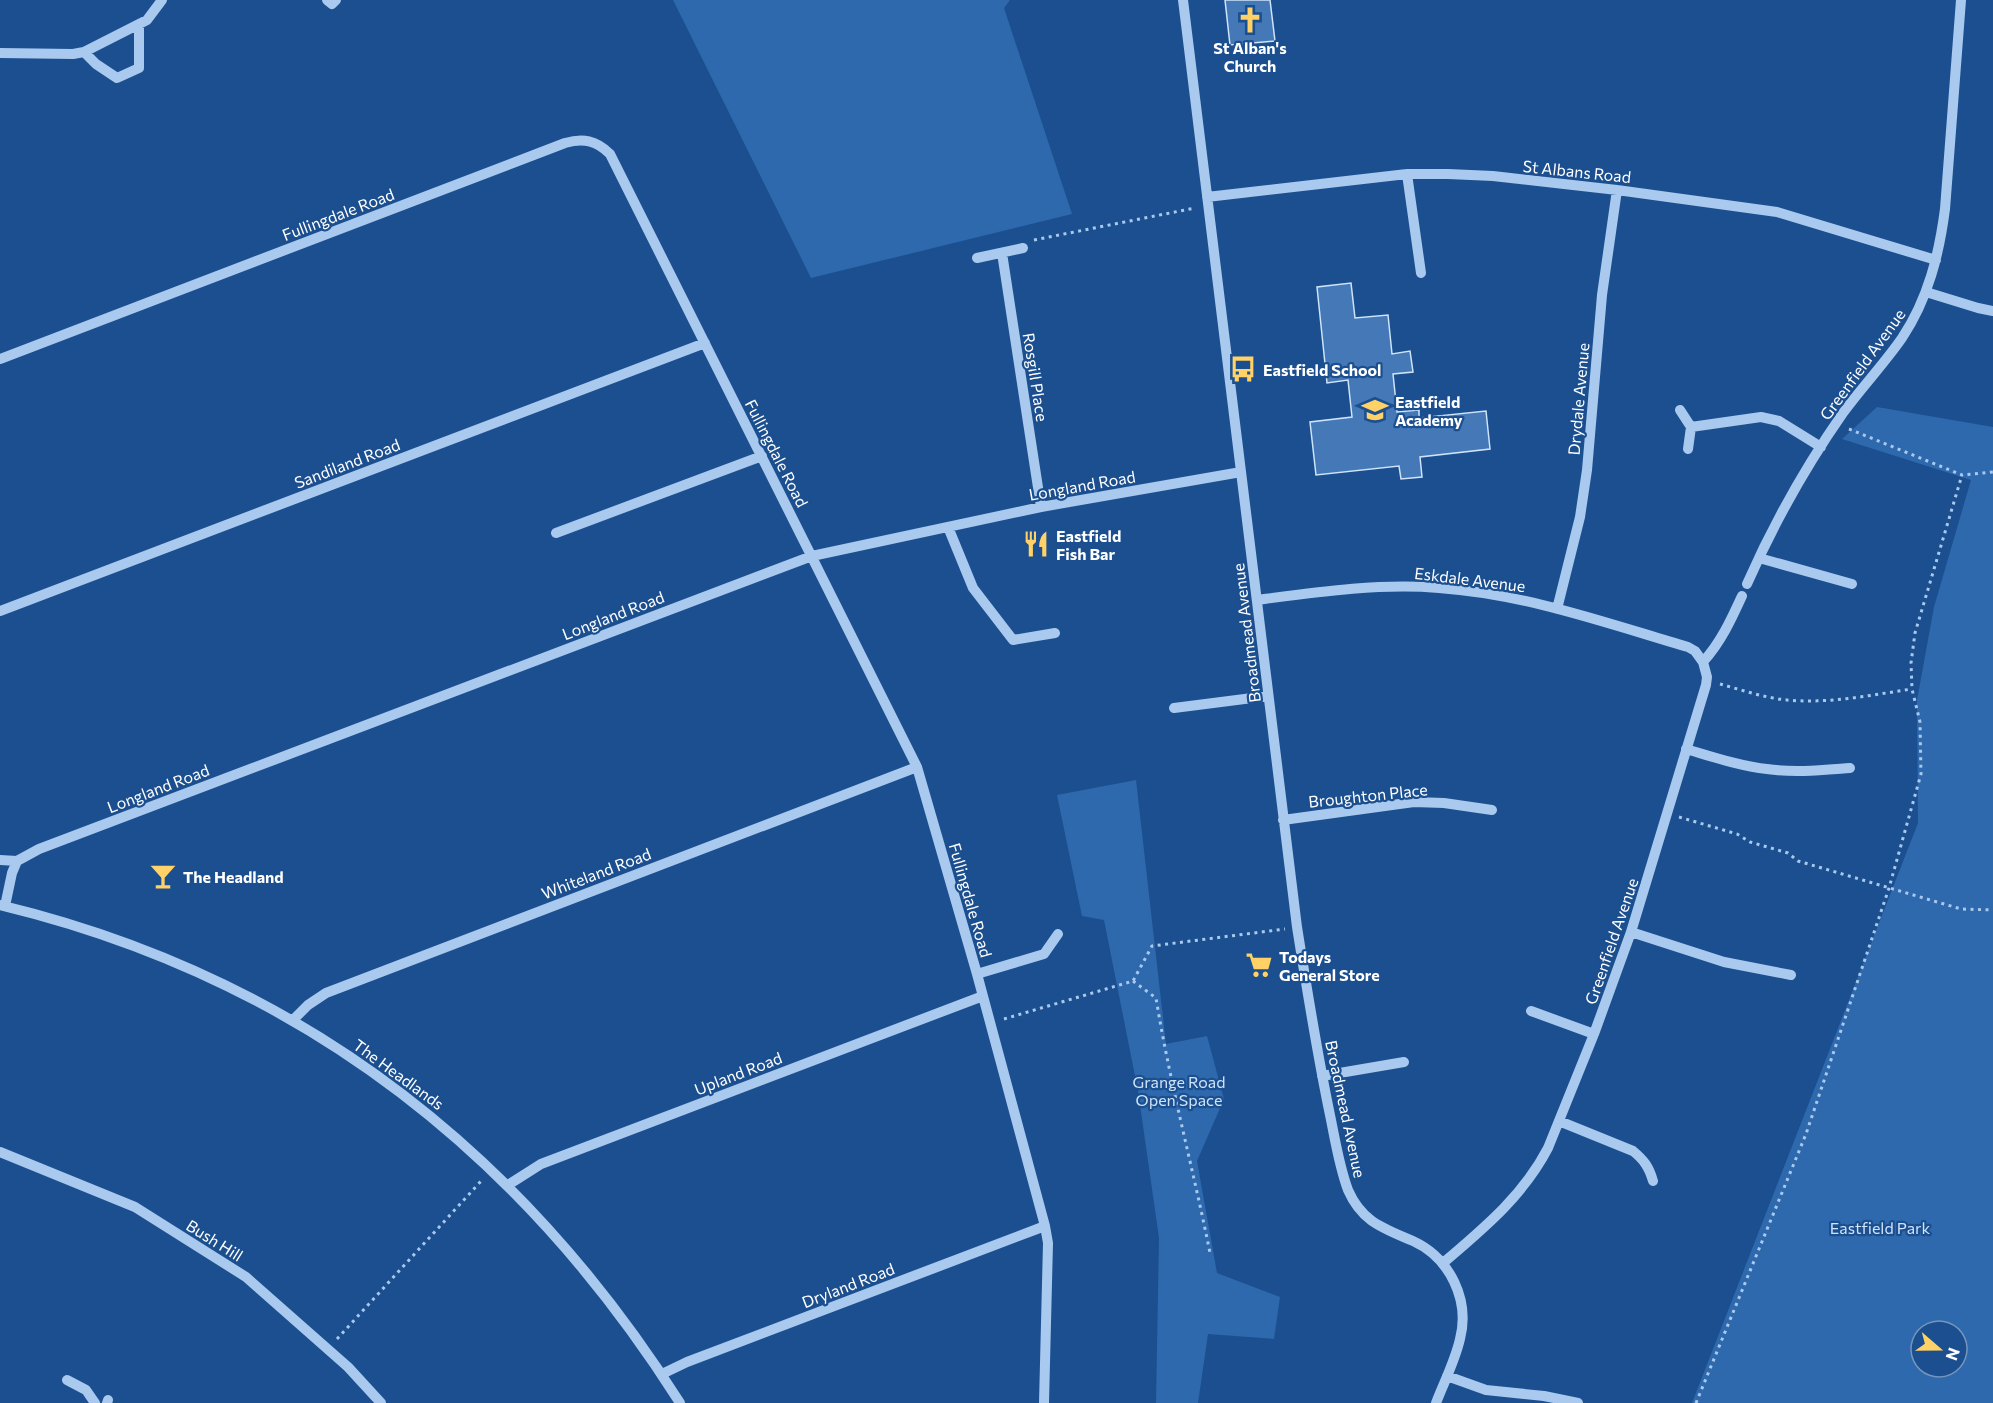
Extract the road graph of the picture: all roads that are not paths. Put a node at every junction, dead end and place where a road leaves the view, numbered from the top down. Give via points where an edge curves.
1 (162, 0) edge
2 (327, 0) edge
3 (336, 0) edge
4 (1183, 0) edge
5 (1961, 0) edge
6 (139, 25) junction
7 (84, 52) junction
8 (0, 53) edge
9 (1407, 174) junction
10 (1617, 190) junction
11 (1208, 201) junction
12 (1023, 248) road end
13 (1002, 253) junction
14 (977, 258) dead end
15 (1936, 260) junction
16 (1421, 273) dead end
17 (1926, 292) junction
18 (1993, 311) edge
19 (705, 343) junction
20 (0, 359) edge
21 (1680, 410) dead end
22 (1691, 427) junction
23 (1821, 447) junction
24 (1688, 449) dead end
25 (762, 456) junction
26 (1241, 472) junction
27 (1041, 507) junction
28 (948, 527) junction
29 (556, 533) dead end
30 (812, 556) junction
31 (1759, 558) junction
32 (1747, 584) dead end
33 (1852, 584) dead end
34 (1742, 596) dead end
35 (1257, 600) junction
36 (1557, 609) junction
37 (0, 611) edge
38 (1055, 633) dead end
39 (1703, 662) junction
40 (1268, 696) junction
41 (1174, 708) dead end
42 (1686, 749) junction
43 (917, 767) junction
44 (1850, 768) dead end
45 (1492, 810) dead end
46 (1283, 820) junction
47 (0, 860) edge
48 (17, 861) junction
49 (2, 905) edge
50 (1631, 932) junction
51 (1058, 934) dead end
52 (977, 974) junction
53 (1791, 975) dead end
54 (982, 996) junction
55 (1531, 1011) dead end
56 (293, 1020) junction
57 (1594, 1034) junction
58 (1404, 1062) dead end
59 (1322, 1076) junction
60 (1559, 1121) junction
61 (0, 1152) edge
62 (1653, 1181) dead end
63 (508, 1185) junction
64 (1046, 1226) junction
65 (1443, 1263) junction
66 (662, 1374) junction
67 (1447, 1376) junction
68 (67, 1380) dead end
69 (95, 1403) edge
70 (381, 1403) edge
71 (680, 1403) edge
72 (1044, 1403) edge
73 (1436, 1403) edge
74 (1578, 1403) edge

1 - 6 street
2 - 3 street via 332,4
4 - 11 street, Broadmead Avenue
5 - 15 street, Greenfield Avenue via 1948,186
6 - 7 street
6 - 7 street via 139,68 117,78
7 - 8 street
9 - 10 street, St Albans Road via 1493,176
9 - 11 street, St Albans Road
9 - 16 street
10 - 15 street, St Albans Road via 1777,212
10 - 36 street, Drydale Avenue via 1602,295 1587,470 1580,517
11 - 26 street, Broadmead Avenue
12 - 13 street
13 - 14 street
13 - 27 street, Rosgill Place
15 - 17 street, Greenfield Avenue
17 - 18 street
17 - 23 street, Greenfield Avenue via 1903,336
19 - 20 street, Fullingdale Road via 615,163 601,145 583,140 565,143
19 - 25 street, Fullingdale Road
19 - 37 street, Sandiland Road
21 - 22 street
22 - 23 street via 1761,417 1779,421
22 - 24 street
23 - 31 street, Greenfield Avenue
25 - 29 street
25 - 30 street, Fullingdale Road
26 - 27 street, Longland Road
26 - 35 street, Broadmead Avenue
27 - 28 street, Longland Road
28 - 30 street, Longland Road
28 - 38 street via 974,588 1012,640
30 - 43 street, Fullingdale Road
30 - 48 street, Longland Road via 39,849
31 - 32 street, Greenfield Avenue
31 - 33 street
34 - 39 street via 1727,630
35 - 36 street, Eskdale Avenue via 1406,586 1480,592
35 - 40 street, Broadmead Avenue
36 - 39 street, Eskdale Avenue via 1688,647
39 - 42 street, Greenfield Avenue via 1707,680
40 - 41 street
40 - 46 street, Broadmead Avenue
42 - 44 street via 1765,769
42 - 50 street, Greenfield Avenue
43 - 52 street, Fullingdale Road
43 - 56 street, Whiteland Road via 326,993
45 - 46 street, Broughton Place via 1414,802
46 - 59 street, Broadmead Avenue
47 - 48 street
48 - 49 street
49 - 56 street, The Headlands via 162,955
50 - 53 street via 1724,962
50 - 57 street, Greenfield Avenue
51 - 52 street via 1044,954
52 - 54 street, Fullingdale Road
54 - 63 street, Upland Road via 541,1164
54 - 64 street, Fullingdale Road
55 - 57 street
56 - 63 street, The Headlands via 395,1087
57 - 60 street, Greenfield Avenue
58 - 59 street
59 - 65 street, Broadmead Avenue via 1342,1171 1352,1199 1374,1224 1425,1248
60 - 62 street via 1633,1151 1643,1159
60 - 65 street, Greenfield Avenue via 1540,1165 1520,1192
61 - 70 street, Bush Hill via 135,1207 246,1277 348,1367
63 - 66 street, The Headlands via 590,1276
64 - 66 street, Dryland Road
64 - 72 street, Fullingdale Road
65 - 67 street via 1458,1291 1463,1323
66 - 71 street, The Headlands
67 - 73 street
67 - 74 street via 1486,1390
68 - 69 street via 86,1390

